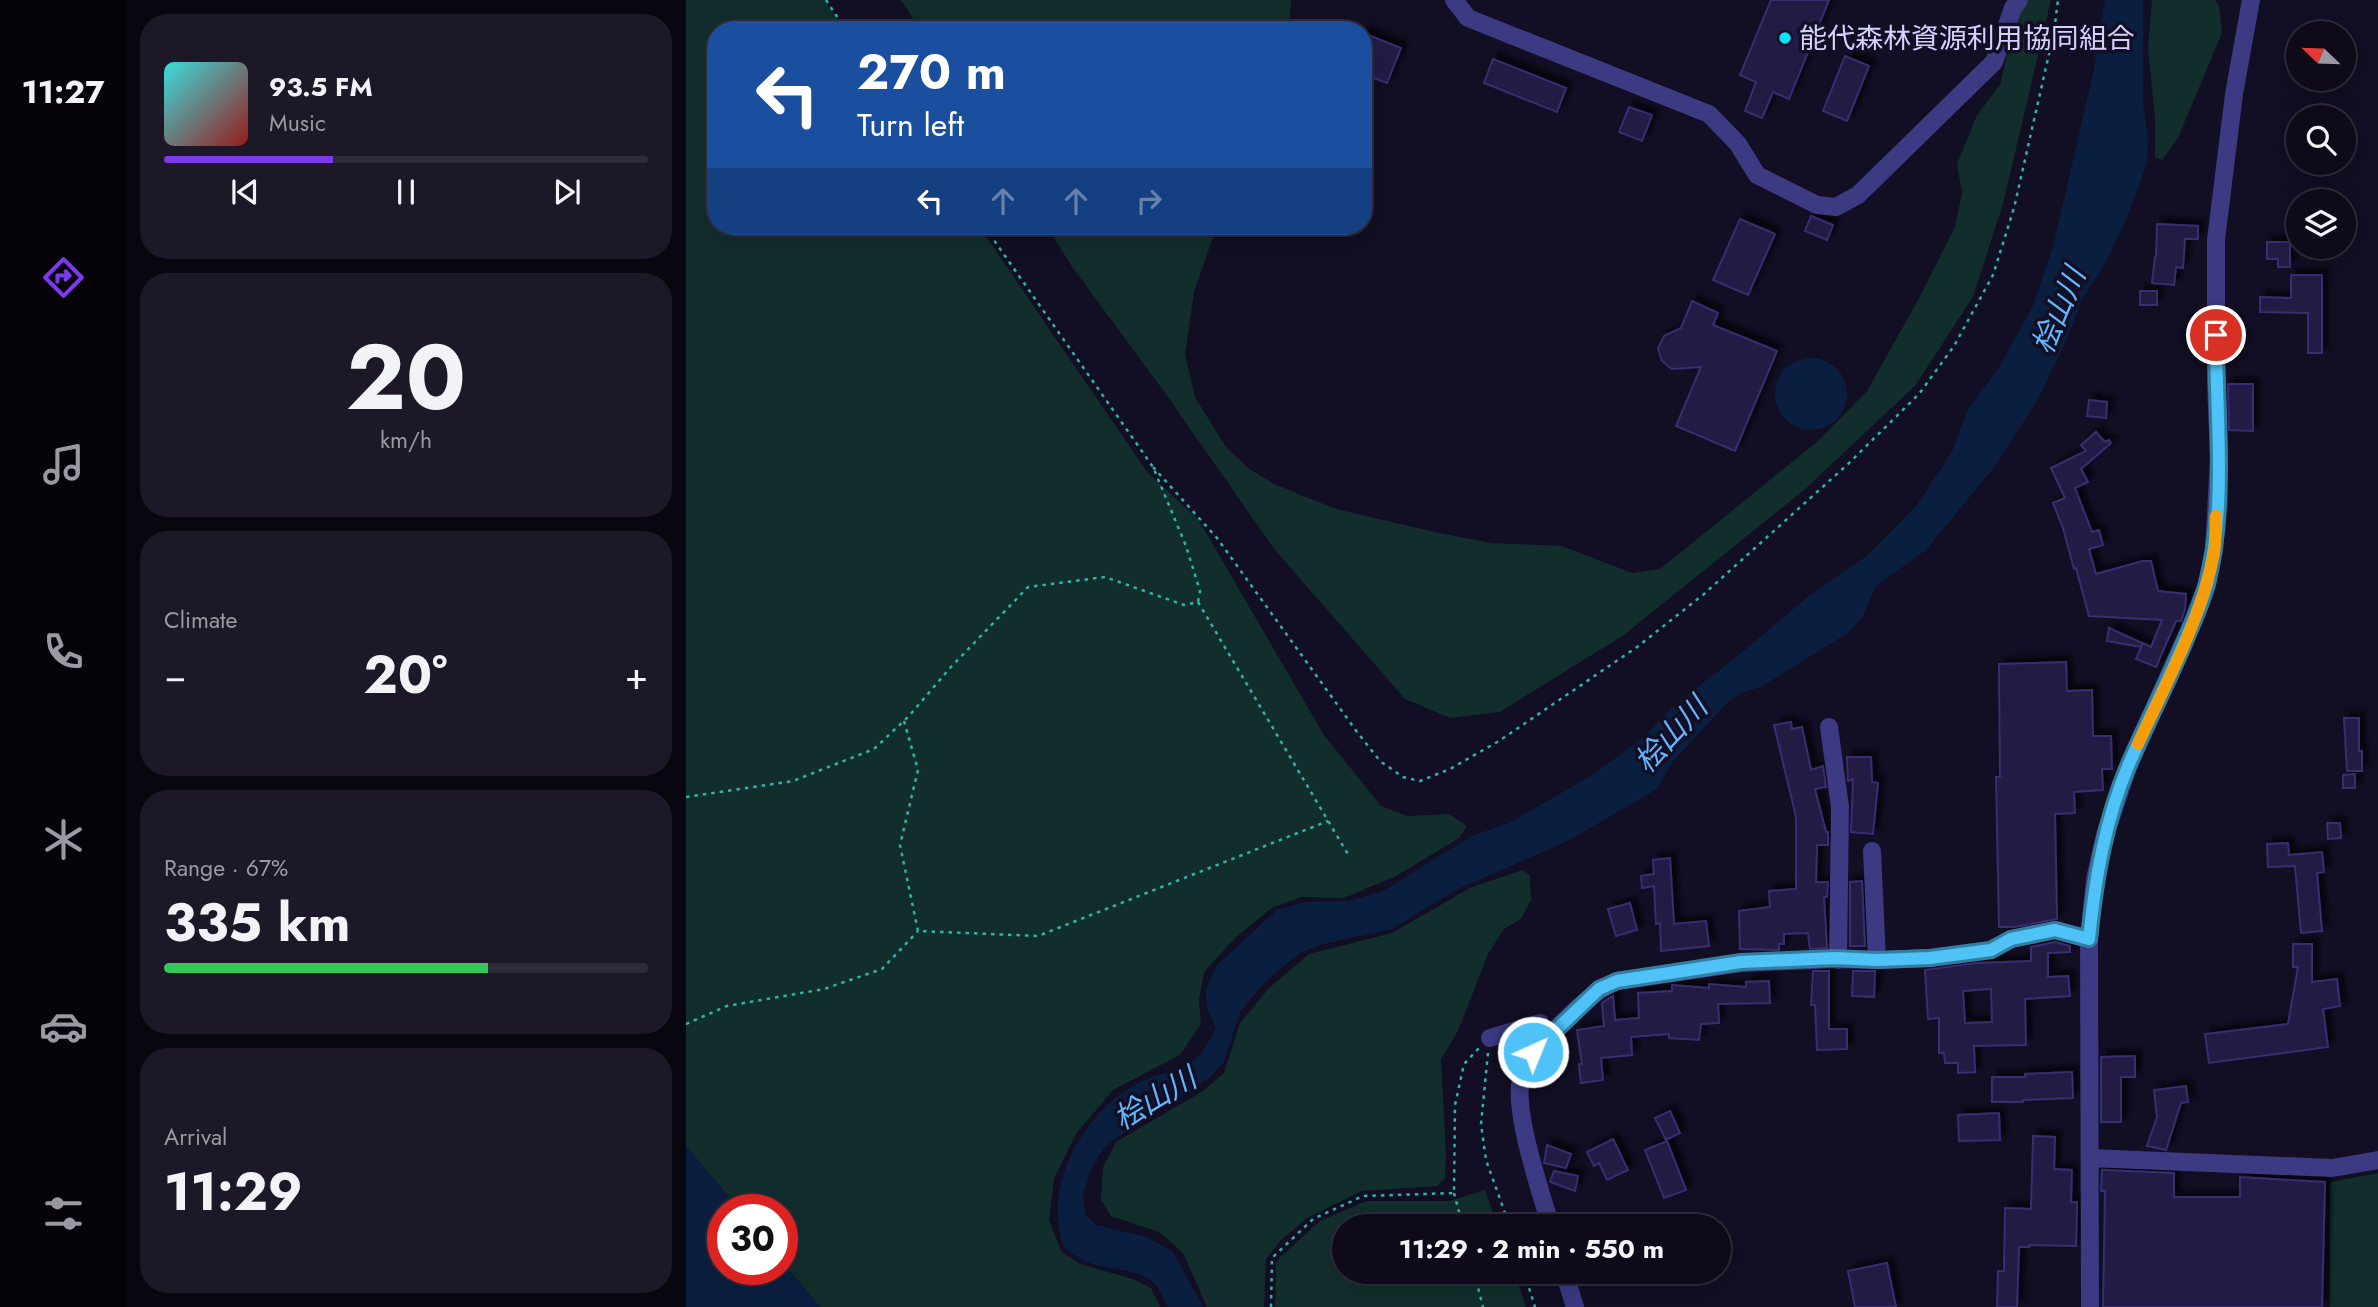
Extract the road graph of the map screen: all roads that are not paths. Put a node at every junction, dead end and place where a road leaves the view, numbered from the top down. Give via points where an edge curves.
1 (1454, 0) edge
2 (2019, 0) edge
3 (2251, 0) edge
4 (1829, 727) dead end
5 (1871, 851) dead end
6 (2089, 939) junction
7 (1838, 960) junction
8 (1877, 960) junction
9 (1490, 1038) road end
10 (1547, 1038) junction
11 (2090, 1158) junction
12 (2378, 1160) edge
13 (1547, 1214) edge
14 (1568, 1284) edge
15 (1575, 1307) edge
16 (2090, 1307) edge

1 - 2 street via 1468,18 1709,114 1738,144 1757,175 1817,205 1836,207 1857,195 1994,62
3 - 6 street via 2234,94 2217,240 2219,458 2214,550 2195,617 2128,767 2105,835
4 - 7 street via 1840,807
5 - 8 street
6 - 8 street via 2055,930 2011,939 1991,950
6 - 11 street
7 - 8 street
7 - 10 street via 1741,962 1617,981 1599,989
9 - 10 street via 1540,1023
10 - 13 street via 1533,1052 1518,1096
11 - 12 street via 2332,1168
11 - 16 street
14 - 15 street

